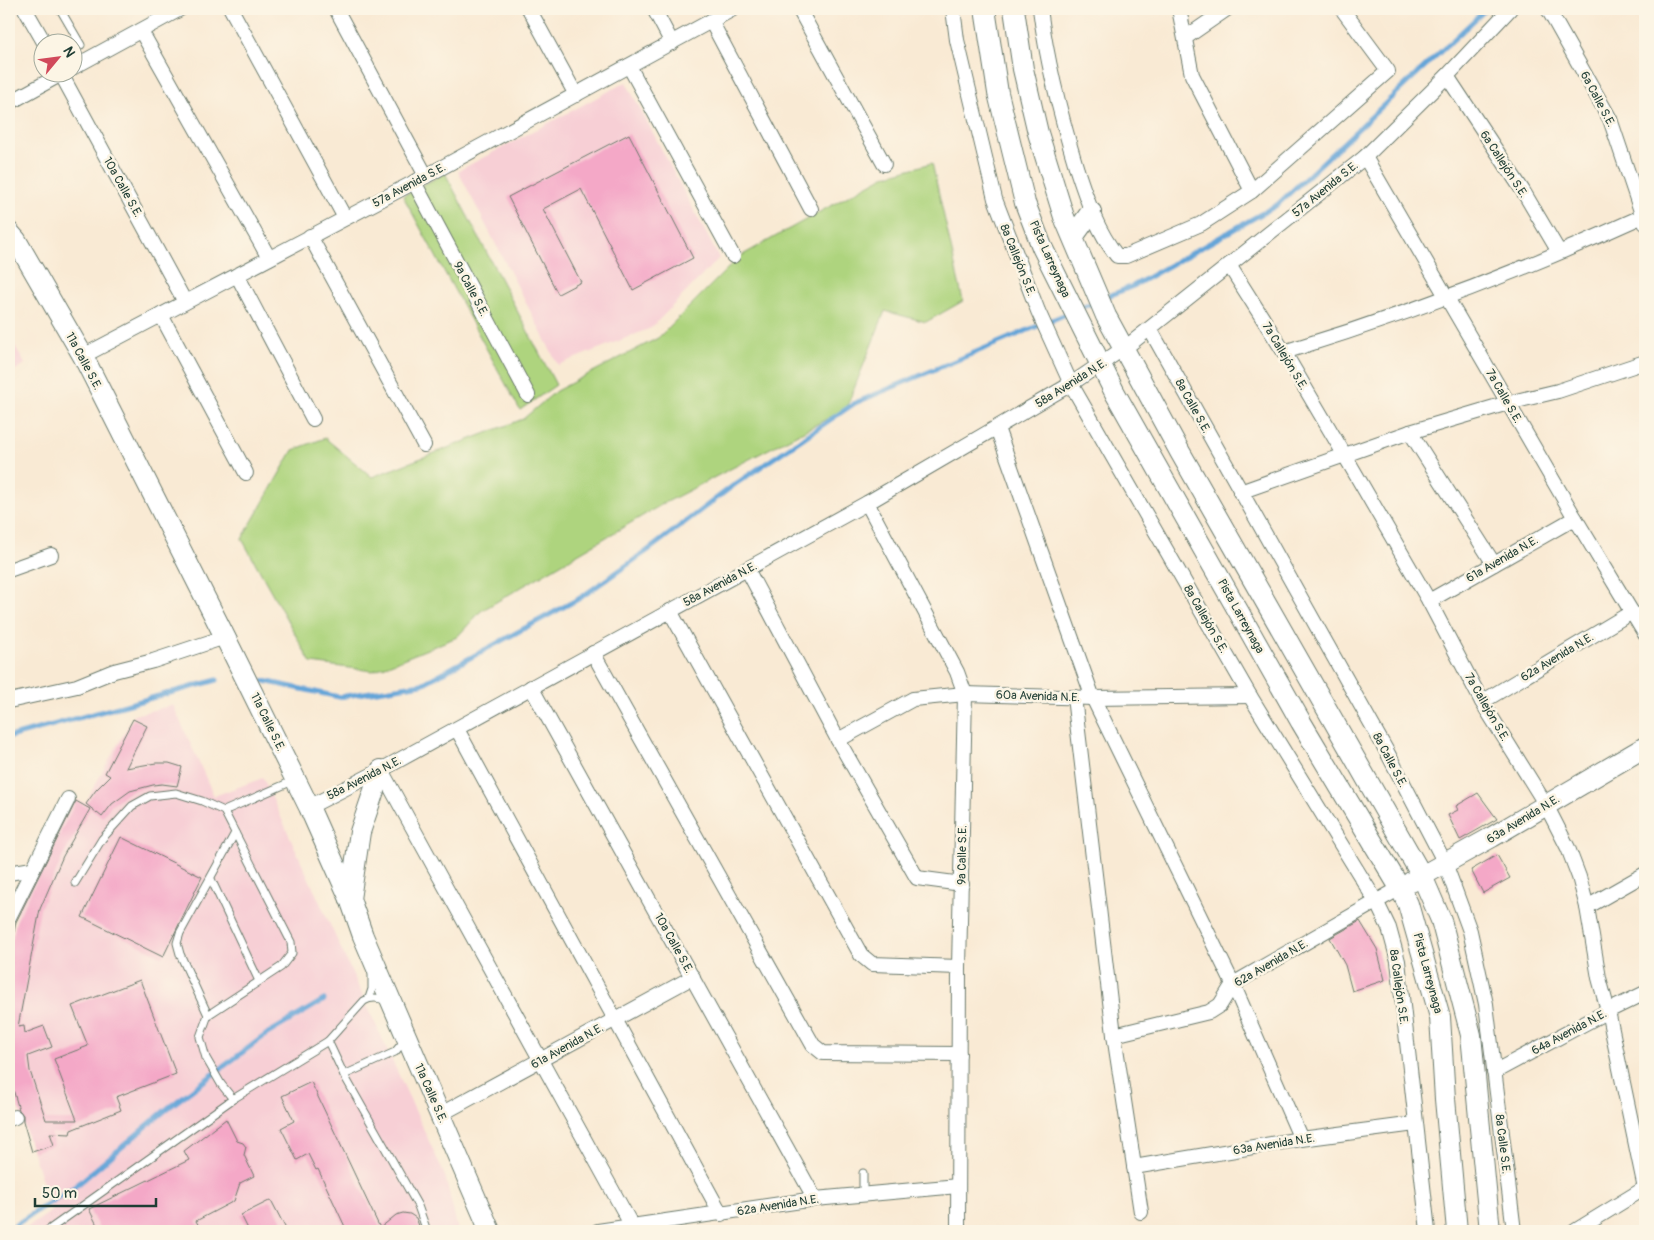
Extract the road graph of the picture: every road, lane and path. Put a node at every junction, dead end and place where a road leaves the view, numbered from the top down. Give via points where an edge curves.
1 (25, 9) edge
2 (60, 9) edge
3 (177, 9) edge
4 (231, 9) edge
5 (336, 9) edge
6 (530, 9) edge
7 (654, 9) edge
8 (733, 9) edge
9 (800, 9) edge
10 (953, 9) edge
11 (985, 9) edge
12 (1014, 9) edge
13 (1040, 9) edge
14 (1179, 9) edge
15 (1227, 9) edge
16 (1342, 9) edge
17 (1510, 9) edge
18 (1548, 9) edge
19 (711, 21) junction
20 (141, 30) junction
21 (38, 32) edge
22 (73, 32) edge
23 (1185, 38) junction
24 (672, 42) junction
25 (82, 63) edge
26 (629, 66) junction
27 (1447, 76) junction
28 (48, 82) edge
29 (70, 82) edge
30 (576, 95) junction
31 (9, 104) edge
32 (1365, 157) junction
33 (884, 164) dead end
34 (420, 179) junction
35 (1252, 191) junction
36 (811, 209) dead end
37 (1091, 212) junction
38 (345, 218) junction
39 (1644, 220) edge
40 (9, 232) edge
41 (310, 236) junction
42 (1073, 237) junction
43 (1559, 252) junction
44 (733, 256) dead end
45 (269, 258) junction
46 (1229, 265) junction
47 (237, 275) junction
48 (1446, 296) junction
49 (185, 302) junction
50 (161, 315) junction
51 (1150, 329) junction
52 (1123, 349) junction
53 (1284, 352) junction
54 (83, 356) junction
55 (1645, 362) edge
56 (1100, 365) junction
57 (1071, 384) junction
58 (528, 395) dead end
59 (1508, 403) junction
60 (313, 419) dead end
61 (997, 428) junction
62 (1410, 432) junction
63 (424, 445) dead end
64 (1344, 454) junction
65 (246, 473) dead end
66 (1240, 492) junction
67 (867, 503) junction
68 (1575, 518) junction
69 (51, 555) dead end
70 (1494, 564) junction
71 (747, 569) junction
72 (9, 570) edge
73 (1429, 601) junction
74 (670, 611) junction
75 (1632, 612) junction
76 (1645, 634) edge
77 (225, 637) junction
78 (593, 653) junction
79 (531, 687) junction
80 (965, 694) junction
81 (1250, 696) junction
82 (1074, 697) junction
83 (1093, 698) junction
84 (9, 701) edge
85 (1482, 702) junction
86 (457, 729) junction
87 (838, 740) junction
88 (1645, 747) edge
89 (382, 770) junction
90 (296, 779) junction
91 (68, 798) dead end
92 (1546, 805) junction
93 (309, 807) junction
94 (224, 811) junction
95 (235, 833) junction
96 (1445, 863) junction
97 (32, 869) junction
98 (9, 873) edge
99 (1645, 874) edge
100 (1422, 876) junction
101 (211, 879) junction
102 (75, 883) dead end
103 (962, 884) junction
104 (1400, 888) junction
105 (350, 898) junction
106 (1377, 903) junction
107 (1587, 906) junction
108 (9, 917) edge
109 (368, 948) junction
110 (959, 967) junction
111 (693, 977) junction
112 (260, 981) junction
113 (1233, 984) junction
114 (1645, 993) edge
115 (369, 998) junction
116 (392, 1005) junction
117 (1608, 1011) junction
118 (208, 1015) junction
119 (615, 1019) junction
120 (1114, 1035) junction
121 (328, 1042) junction
122 (400, 1044) junction
123 (959, 1054) junction
124 (541, 1061) junction
125 (1494, 1072) junction
126 (344, 1074) junction
127 (233, 1099) junction
128 (441, 1114) junction
129 (1415, 1124) junction
130 (1301, 1140) junction
131 (1134, 1166) junction
132 (863, 1173) dead end
133 (958, 1186) junction
134 (1645, 1188) edge
135 (864, 1194) junction
136 (815, 1199) junction
137 (1140, 1212) dead end
138 (721, 1214) junction
139 (632, 1226) junction
140 (47, 1231) edge
141 (426, 1231) edge
142 (490, 1231) edge
143 (598, 1231) edge
144 (958, 1231) edge
145 (1428, 1231) edge
146 (1457, 1231) edge
147 (1490, 1231) edge
148 (1514, 1231) edge
149 (1575, 1231) edge

1 - 21 street
2 - 22 lane
3 - 20 street
4 - 38 street
5 - 34 street, 9a Calle S.E.
6 - 30 street
7 - 24 street
8 - 19 street, 57a Avenida S.E.
9 - 33 street
10 - 57 street, 8a Callejón S.E. via 957,40 995,199 1038,311
11 - 56 main road, Pista Larreynaga via 998,93 1026,203 1042,247
12 - 42 main road via 1023,69 1038,133
13 - 37 street via 1045,48 1066,135
14 - 23 street
15 - 23 street
16 - 35 street via 1388,71
17 - 27 street, 57a Avenida S.E.
18 - 39 street, 6a Calle S.E. via 1610,119
19 - 24 street, 57a Avenida S.E.
19 - 36 street
20 - 25 street
20 - 45 street
23 - 35 street via 1192,75
24 - 26 street, 57a Avenida S.E.
26 - 30 street, 57a Avenida S.E.
26 - 44 street
27 - 32 street, 57a Avenida S.E.
27 - 43 street, 6a Callejón S.E.
28 - 31 street
29 - 49 street, 10a Calle S.E.
30 - 34 street, 57a Avenida S.E.
32 - 46 street, 57a Avenida S.E.
32 - 48 street, 7a Calle S.E.
34 - 38 street, 57a Avenida S.E.
34 - 58 street, 9a Calle S.E.
35 - 37 street via 1201,224 1126,256 1117,256 1110,248
37 - 42 main road
38 - 41 street, 57a Avenida S.E.
39 - 43 street
40 - 54 main road, 11a Calle S.E.
41 - 45 street, 57a Avenida S.E.
41 - 63 street
42 - 52 main road
43 - 48 street
45 - 47 street, 57a Avenida S.E.
46 - 51 street, 57a Avenida S.E.
46 - 53 street, 7a Callejón S.E.
47 - 49 street, 57a Avenida S.E.
47 - 60 street
48 - 53 street
48 - 59 street, 7a Calle S.E.
49 - 50 street, 57a Avenida S.E.
50 - 54 street, 57a Avenida S.E.
50 - 65 street
51 - 52 street, 57a Avenida S.E.
51 - 66 street, 8a Calle S.E.
52 - 56 street, 58a Avenida N.E.
52 - 100 main road
53 - 64 street, 7a Callejón S.E.
54 - 77 main road, 11a Calle S.E.
55 - 59 street via 1558,391
56 - 57 street, 58a Avenida N.E.
56 - 104 main road, Pista Larreynaga via 1301,722
57 - 61 street, 58a Avenida N.E.
57 - 81 street, 8a Callejón S.E.
59 - 62 street
59 - 68 street, 7a Calle S.E.
61 - 67 street, 58a Avenida N.E.
61 - 83 street
62 - 64 street
62 - 70 street
64 - 66 street
64 - 73 street, 7a Callejón S.E.
66 - 96 street, 8a Calle S.E. via 1386,750
67 - 71 street, 58a Avenida N.E.
67 - 80 street, 9a Calle S.E. via 958,672
68 - 70 street, 61a Avenida N.E.
68 - 75 street, 7a Calle S.E.
69 - 72 street
70 - 73 street, 61a Avenida N.E.
71 - 74 street, 58a Avenida N.E.
71 - 87 street
73 - 85 street, 7a Callejón S.E.
74 - 78 street, 58a Avenida N.E.
74 - 110 street via 861,955 872,964
75 - 76 street, 7a Calle S.E.
75 - 85 street, 62a Avenida N.E.
77 - 84 street via 153,662 114,671 77,686
77 - 90 main road, 11a Calle S.E.
78 - 79 street, 58a Avenida N.E.
78 - 123 street via 811,1043 823,1053
79 - 86 street, 58a Avenida N.E.
79 - 111 street, 10a Calle S.E.
80 - 82 street, 60a Avenida N.E.
80 - 87 street, 60a Avenida N.E. via 913,699
80 - 103 street, 9a Calle S.E.
81 - 83 street, 60a Avenida N.E.
81 - 106 street, 8a Callejón S.E.
82 - 83 street, 60a Avenida N.E.
82 - 120 street
83 - 113 street
85 - 92 street, 7a Callejón S.E.
86 - 89 street, 58a Avenida N.E.
86 - 119 street
87 - 103 street via 917,878
88 - 92 main road, 63a Avenida N.E.
89 - 93 street, 58a Avenida N.E.
89 - 105 main road via 360,832
89 - 124 street
90 - 93 main road, 11a Calle S.E.
90 - 94 lane
91 - 97 street
92 - 96 main road, 63a Avenida N.E.
92 - 107 street, 7a Callejón S.E. via 1568,848
93 - 105 main road, 11a Calle S.E.
94 - 95 lane
94 - 102 lane via 202,800 176,794 150,796 132,806 102,839
95 - 101 lane
95 - 112 lane via 291,942 292,954 281,967
96 - 100 main road, 63a Avenida N.E.
96 - 125 street, 8a Calle S.E. via 1470,931 1486,1004
97 - 98 street
97 - 108 street
99 - 107 street
100 - 104 main road, 63a Avenida N.E.
100 - 147 main road via 1442,920 1471,1035
101 - 112 lane
101 - 118 lane via 177,943
103 - 110 street, 9a Calle S.E.
104 - 106 street, 62a Avenida N.E.
104 - 146 main road, Pista Larreynaga via 1413,920 1440,1017
105 - 109 main road, 11a Calle S.E.
106 - 113 street, 62a Avenida N.E.
106 - 129 street, 8a Callejón S.E. via 1389,928 1398,961
107 - 117 street, 7a Callejón S.E.
109 - 115 lane via 373,978
109 - 116 main road, 11a Calle S.E.
110 - 123 street, 9a Calle S.E.
111 - 119 street, 61a Avenida N.E.
111 - 136 street, 10a Calle S.E.
112 - 118 lane
113 - 120 street, 62a Avenida N.E. via 1220,1005 1209,1012
113 - 130 street
114 - 117 street, 64a Avenida N.E.
115 - 116 lane via 382,999
115 - 121 lane
116 - 122 main road, 11a Calle S.E.
117 - 125 street, 64a Avenida N.E.
117 - 134 street, 7a Callejón S.E.
118 - 127 lane via 200,1037 206,1058
119 - 124 street, 61a Avenida N.E.
119 - 138 street
120 - 131 street
121 - 126 lane
121 - 127 lane
122 - 126 lane
122 - 128 main road, 11a Calle S.E. via 414,1056
123 - 133 street, 9a Calle S.E.
124 - 128 street, 61a Avenida N.E.
124 - 139 street
125 - 148 street, 8a Calle S.E.
126 - 141 lane via 418,1206
127 - 140 lane
128 - 142 main road, 11a Calle S.E.
129 - 130 street, 63a Avenida N.E.
129 - 145 street, 8a Callejón S.E.
130 - 131 street, 63a Avenida N.E.
131 - 137 street
132 - 135 lane
133 - 135 street, 62a Avenida N.E.
133 - 144 street, 9a Calle S.E.
134 - 149 street
135 - 136 street, 62a Avenida N.E.
136 - 138 street, 62a Avenida N.E.
138 - 139 street, 62a Avenida N.E.
139 - 143 street, 62a Avenida N.E.

